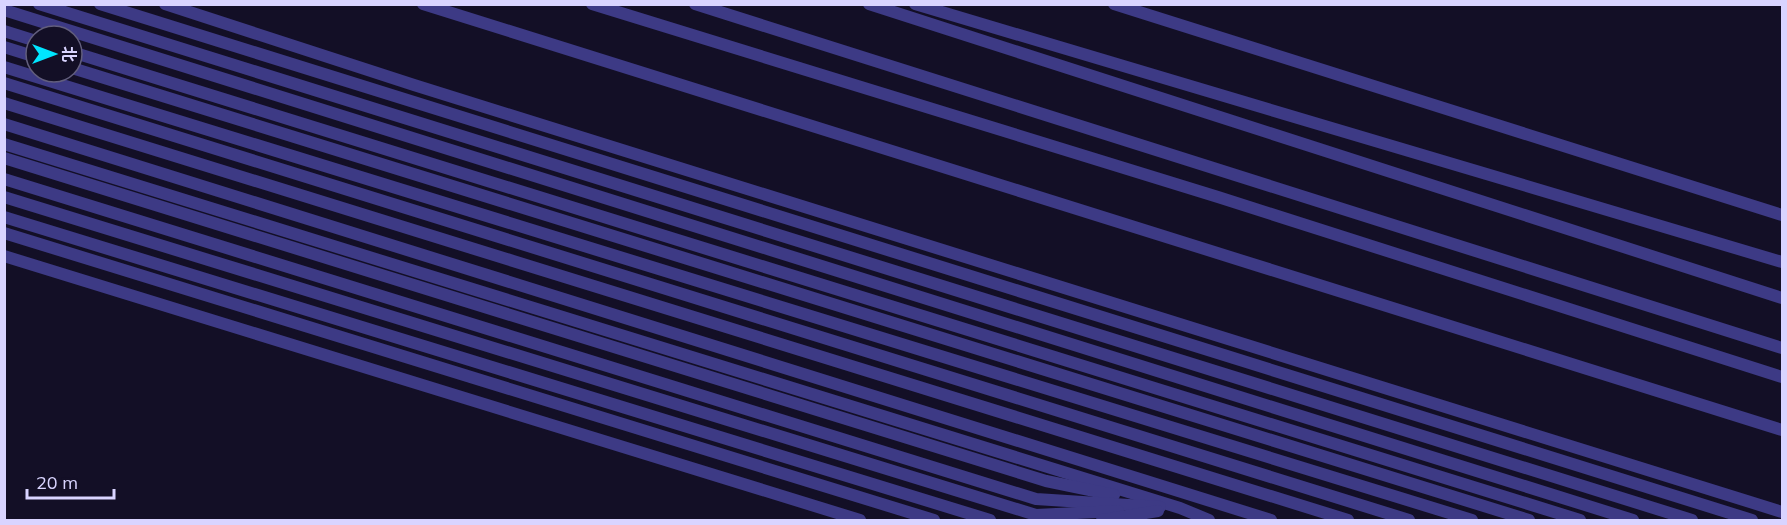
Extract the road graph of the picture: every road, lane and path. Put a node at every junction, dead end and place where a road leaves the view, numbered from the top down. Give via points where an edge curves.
1 (39, 4) edge
2 (100, 4) edge
3 (165, 4) edge
4 (423, 4) edge
5 (592, 4) edge
6 (695, 4) edge
7 (869, 4) edge
8 (915, 4) edge
9 (1114, 4) edge
10 (4, 10) edge
11 (4, 31) edge
12 (24, 37) edge
13 (4, 47) edge
14 (24, 53) edge
15 (84, 56) edge
16 (4, 67) edge
17 (84, 72) edge
18 (4, 83) edge
19 (4, 103) edge
20 (4, 124) edge
21 (4, 144) edge
22 (4, 158) edge
23 (4, 179) edge
24 (4, 197) edge
25 (1782, 215) edge
26 (4, 217) edge
27 (4, 233) edge
28 (4, 256) edge
29 (1782, 262) edge
30 (1782, 298) edge
31 (1782, 348) edge
32 (1782, 376) edge
33 (1782, 430) edge
34 (1179, 508) junction
35 (1782, 512) edge
36 (860, 520) edge
37 (934, 520) edge
38 (990, 520) edge
39 (1102, 520) edge
40 (1133, 520) edge
41 (1148, 520) edge
42 (1209, 520) edge
43 (1271, 520) edge
44 (1348, 520) edge
45 (1409, 520) edge
46 (1472, 520) edge
47 (1529, 520) edge
48 (1580, 520) edge
49 (1633, 520) edge
50 (1692, 520) edge
51 (1752, 520) edge

1 - 50 lane
2 - 51 lane
3 - 35 lane
4 - 33 lane
5 - 32 lane
6 - 31 lane
7 - 30 lane
8 - 29 lane
9 - 25 lane
10 - 49 lane
11 - 12 lane
13 - 14 lane
15 - 48 lane
16 - 46 lane
17 - 47 lane
18 - 45 lane
19 - 44 lane
20 - 43 lane
21 - 34 lane
22 - 34 lane via 1046,481
23 - 34 lane via 1036,499
24 - 34 lane via 1036,515
26 - 38 lane
27 - 37 lane
28 - 36 lane
34 - 39 lane
34 - 40 lane
34 - 41 lane
34 - 42 lane

